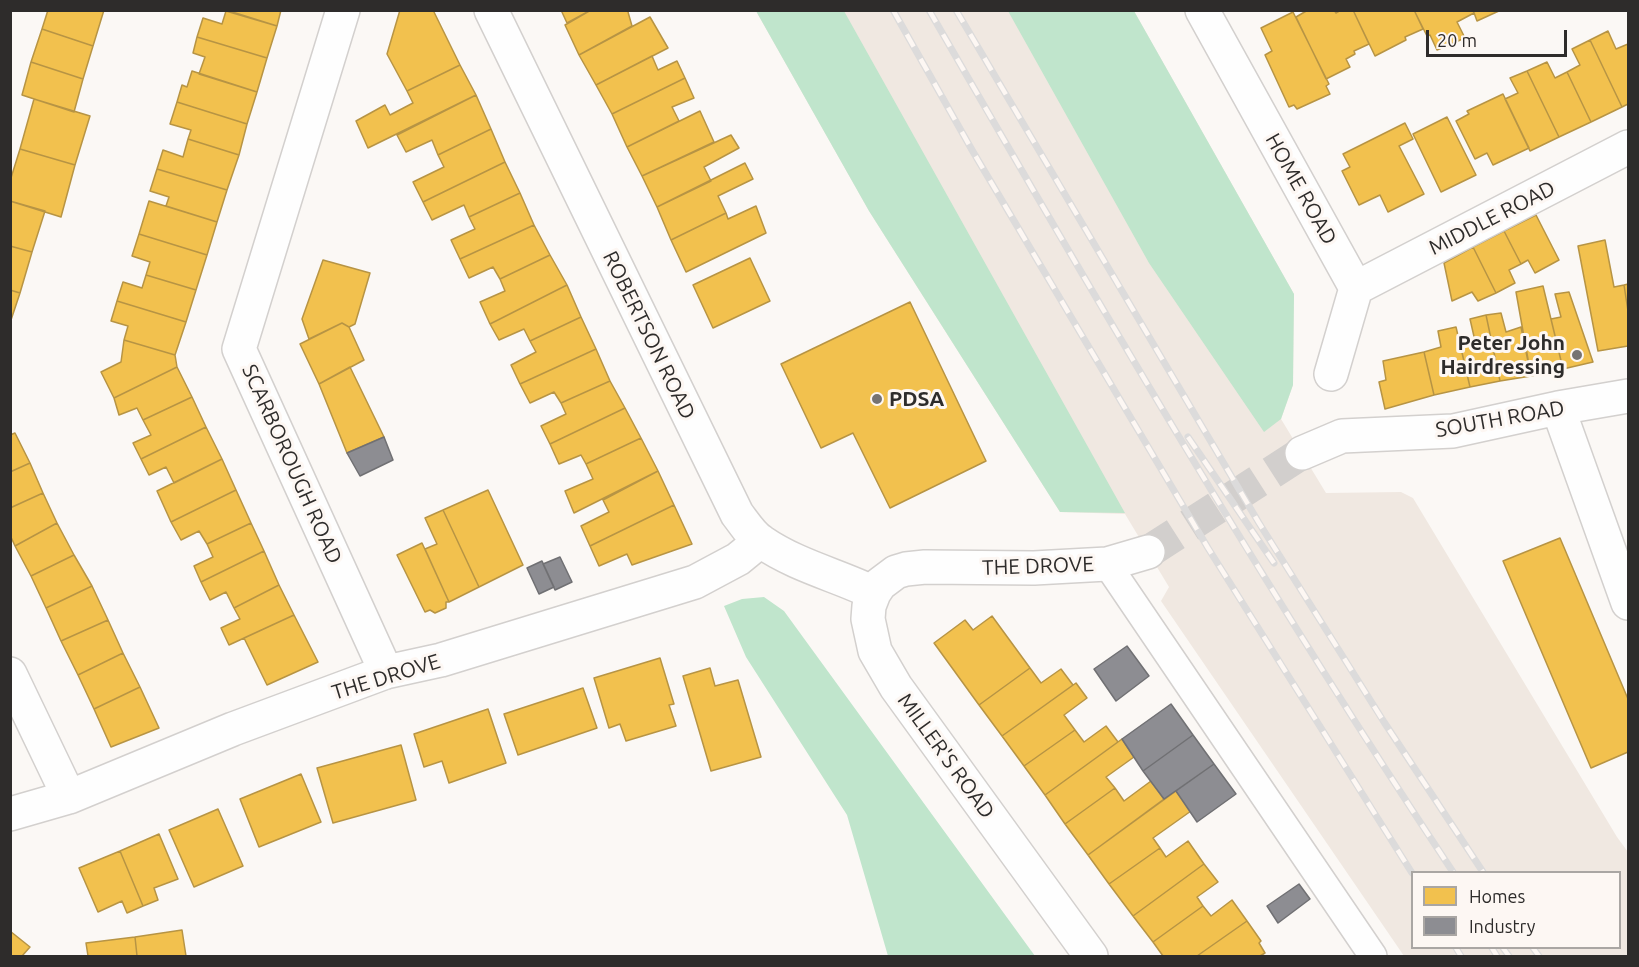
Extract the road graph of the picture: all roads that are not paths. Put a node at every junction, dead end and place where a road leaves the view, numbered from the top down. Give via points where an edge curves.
1 (343, 10) edge
2 (491, 10) edge
3 (1202, 10) edge
4 (1629, 147) edge
5 (1356, 288) junction
6 (1331, 374) dead end
7 (1629, 396) edge
8 (1558, 408) junction
9 (1302, 453) tunnel mouth
10 (760, 541) junction
11 (1148, 552) tunnel mouth
12 (1107, 564) junction
13 (874, 593) junction
14 (1629, 603) edge
15 (386, 672) junction
16 (10, 674) edge
17 (69, 797) junction
18 (10, 814) edge
19 (1091, 957) edge
20 (1373, 957) edge

1 - 15 street, SCARBOROUGH ROAD via 239,349
2 - 10 street, ROBERTSON ROAD via 737,514
3 - 5 street, HOME ROAD
4 - 5 street, MIDDLE ROAD
5 - 6 street
7 - 8 street, SOUTH ROAD
8 - 9 street, SOUTH ROAD via 1453,431 1342,436
8 - 14 street
10 - 13 street, ROBERTSON ROAD via 814,570
10 - 15 street, THE DROVE via 738,559 695,582 441,660
11 - 12 street, THE DROVE
12 - 13 street, THE DROVE via 925,567 896,572
12 - 20 lane
13 - 19 street, MILLER'S ROAD via 868,627 875,651 896,687
15 - 17 street, THE DROVE via 233,729
16 - 17 street
17 - 18 street, THE DROVE

